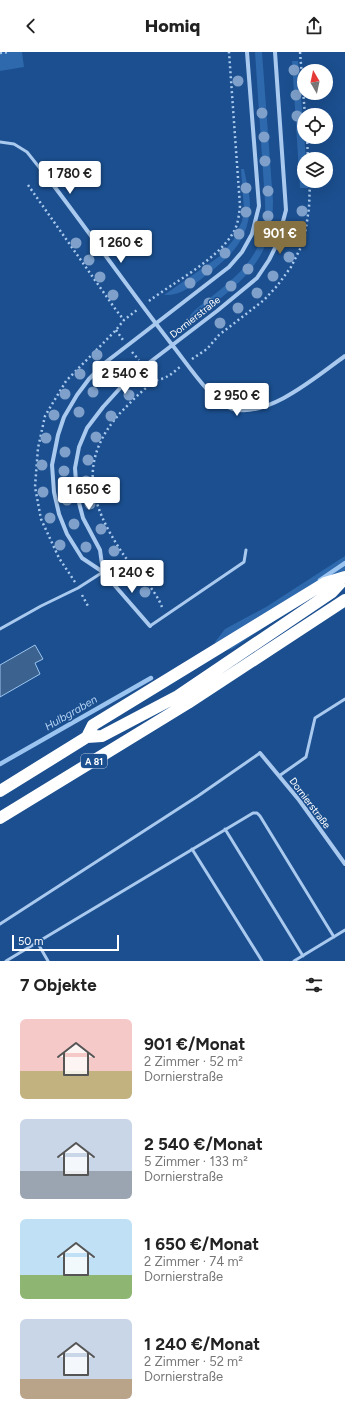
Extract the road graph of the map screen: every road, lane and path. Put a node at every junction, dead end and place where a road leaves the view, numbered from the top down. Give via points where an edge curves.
1 (10, 52) edge
2 (247, 52) edge
3 (275, 52) edge
4 (300, 52) edge
5 (0, 53) edge
6 (304, 108) edge
7 (0, 142) edge
8 (28, 185) dead end
9 (54, 186) joint
10 (310, 188) edge
11 (124, 320) dead end
12 (155, 323) junction
13 (116, 330) dead end
14 (127, 345) junction
15 (172, 345) junction
16 (345, 356) edge
17 (186, 363) junction
18 (143, 367) junction
19 (154, 382) junction
20 (246, 550) dead end
21 (103, 572) junction
22 (345, 577) edge
23 (345, 600) edge
24 (165, 616) junction
25 (150, 626) joint
26 (0, 629) edge
27 (226, 672) junction
28 (345, 699) edge
29 (87, 737) junction
30 (260, 753) joint
31 (279, 776) junction
32 (0, 791) edge
33 (0, 818) edge
34 (225, 829) junction
35 (192, 850) junction
36 (345, 864) edge
37 (0, 924) edge
38 (345, 930) edge
39 (334, 937) junction
40 (37, 942) junction
41 (303, 956) junction
42 (6, 961) edge
43 (48, 961) edge
44 (262, 961) edge
45 (294, 961) edge

1 - 5 path
2 - 12 street, Dornierstraße via 259,206 252,234 242,252 229,267
3 - 15 street, Dornierstraße via 286,210 277,244 257,278
4 - 6 path
7 - 9 lane, Dornierstraße via 14,144 27,152
8 - 11 path
9 - 12 street, Dornierstraße
10 - 17 path via 310,208 304,241 291,267 264,300
12 - 14 street, Dornierstraße
12 - 15 street
13 - 14 path
14 - 18 path
14 - 21 street, Dornierstraße via 106,362 77,395 62,423 52,465 57,507 67,534 82,558
15 - 17 street
15 - 18 street, Dornierstraße
16 - 17 street via 275,403 246,410 232,409 219,401
17 - 19 path via 167,377
18 - 19 path
18 - 21 street, Dornierstraße via 103,407 87,428 79,447 75,468 77,495 83,518 100,550
19 - 24 path via 130,402 105,433 94,459 92,473 93,492 109,533 131,565 159,598
20 - 24 lane via 244,562
21 - 25 street, Dornierstraße
21 - 26 lane
22 - 27 highway, A 81 via 332,592
22 - 29 highway, A 81 via 325,583 211,652 94,725
23 - 27 highway, A 81
24 - 25 lane
27 - 29 highway, A 81 via 102,736
27 - 33 highway, A 81 via 188,703
28 - 31 lane via 315,718 306,757
29 - 32 highway, A 81
30 - 31 street, Dornierstraße
30 - 37 lane
31 - 36 street, Dornierstraße via 300,800
34 - 35 lane
34 - 39 lane via 257,813
34 - 41 lane
35 - 40 lane
35 - 44 lane
38 - 39 lane
39 - 41 lane
40 - 42 lane
40 - 43 lane
41 - 45 lane

